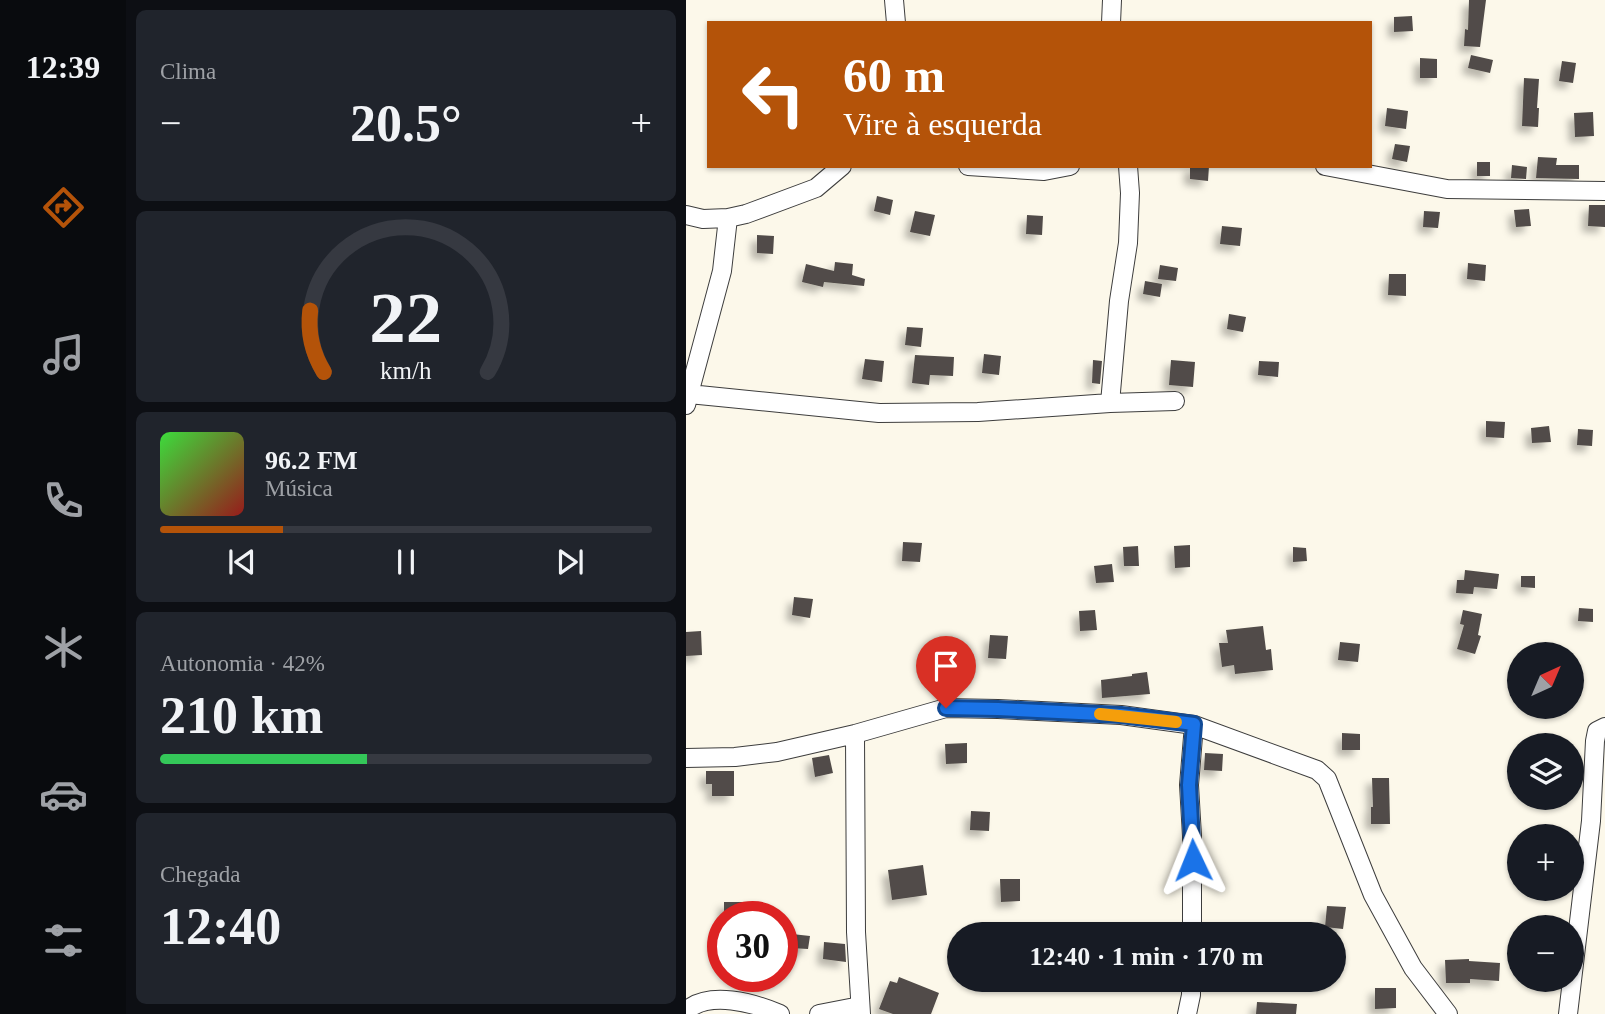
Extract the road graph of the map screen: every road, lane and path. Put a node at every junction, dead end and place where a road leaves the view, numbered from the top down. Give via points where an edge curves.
1 (894, 0) edge
2 (1112, 0) edge
3 (897, 21) edge
4 (1111, 21) edge
5 (840, 168) edge
6 (998, 168) edge
7 (1060, 168) edge
8 (1128, 168) edge
9 (1336, 168) edge
10 (1605, 191) edge
11 (686, 215) edge
12 (728, 218) junction
13 (687, 399) edge
14 (1175, 401) dead end
15 (1110, 403) junction
16 (1194, 724) junction
17 (1605, 727) edge
18 (855, 734) junction
19 (686, 758) edge
20 (1192, 922) edge
21 (1191, 992) edge
22 (860, 1010) edge
23 (686, 1011) edge
24 (779, 1014) edge
25 (819, 1014) edge
26 (1187, 1014) edge
27 (1448, 1014) edge
28 (1568, 1014) edge

1 - 3 street
2 - 4 street
5 - 12 street via 816,188
6 - 7 street
8 - 15 street via 1128,243
9 - 10 street via 1447,189
11 - 12 street
12 - 13 street via 722,271
13 - 15 street via 879,413
14 - 15 street
16 - 18 street via 1121,715 946,708
16 - 20 street via 1189,785
16 - 27 street via 1317,769 1327,779 1373,895 1413,968
17 - 28 street via 1597,731 1595,741 1591,821
18 - 19 street via 777,752
18 - 22 street
21 - 26 street
22 - 25 street
23 - 24 street via 709,1000 756,1005

